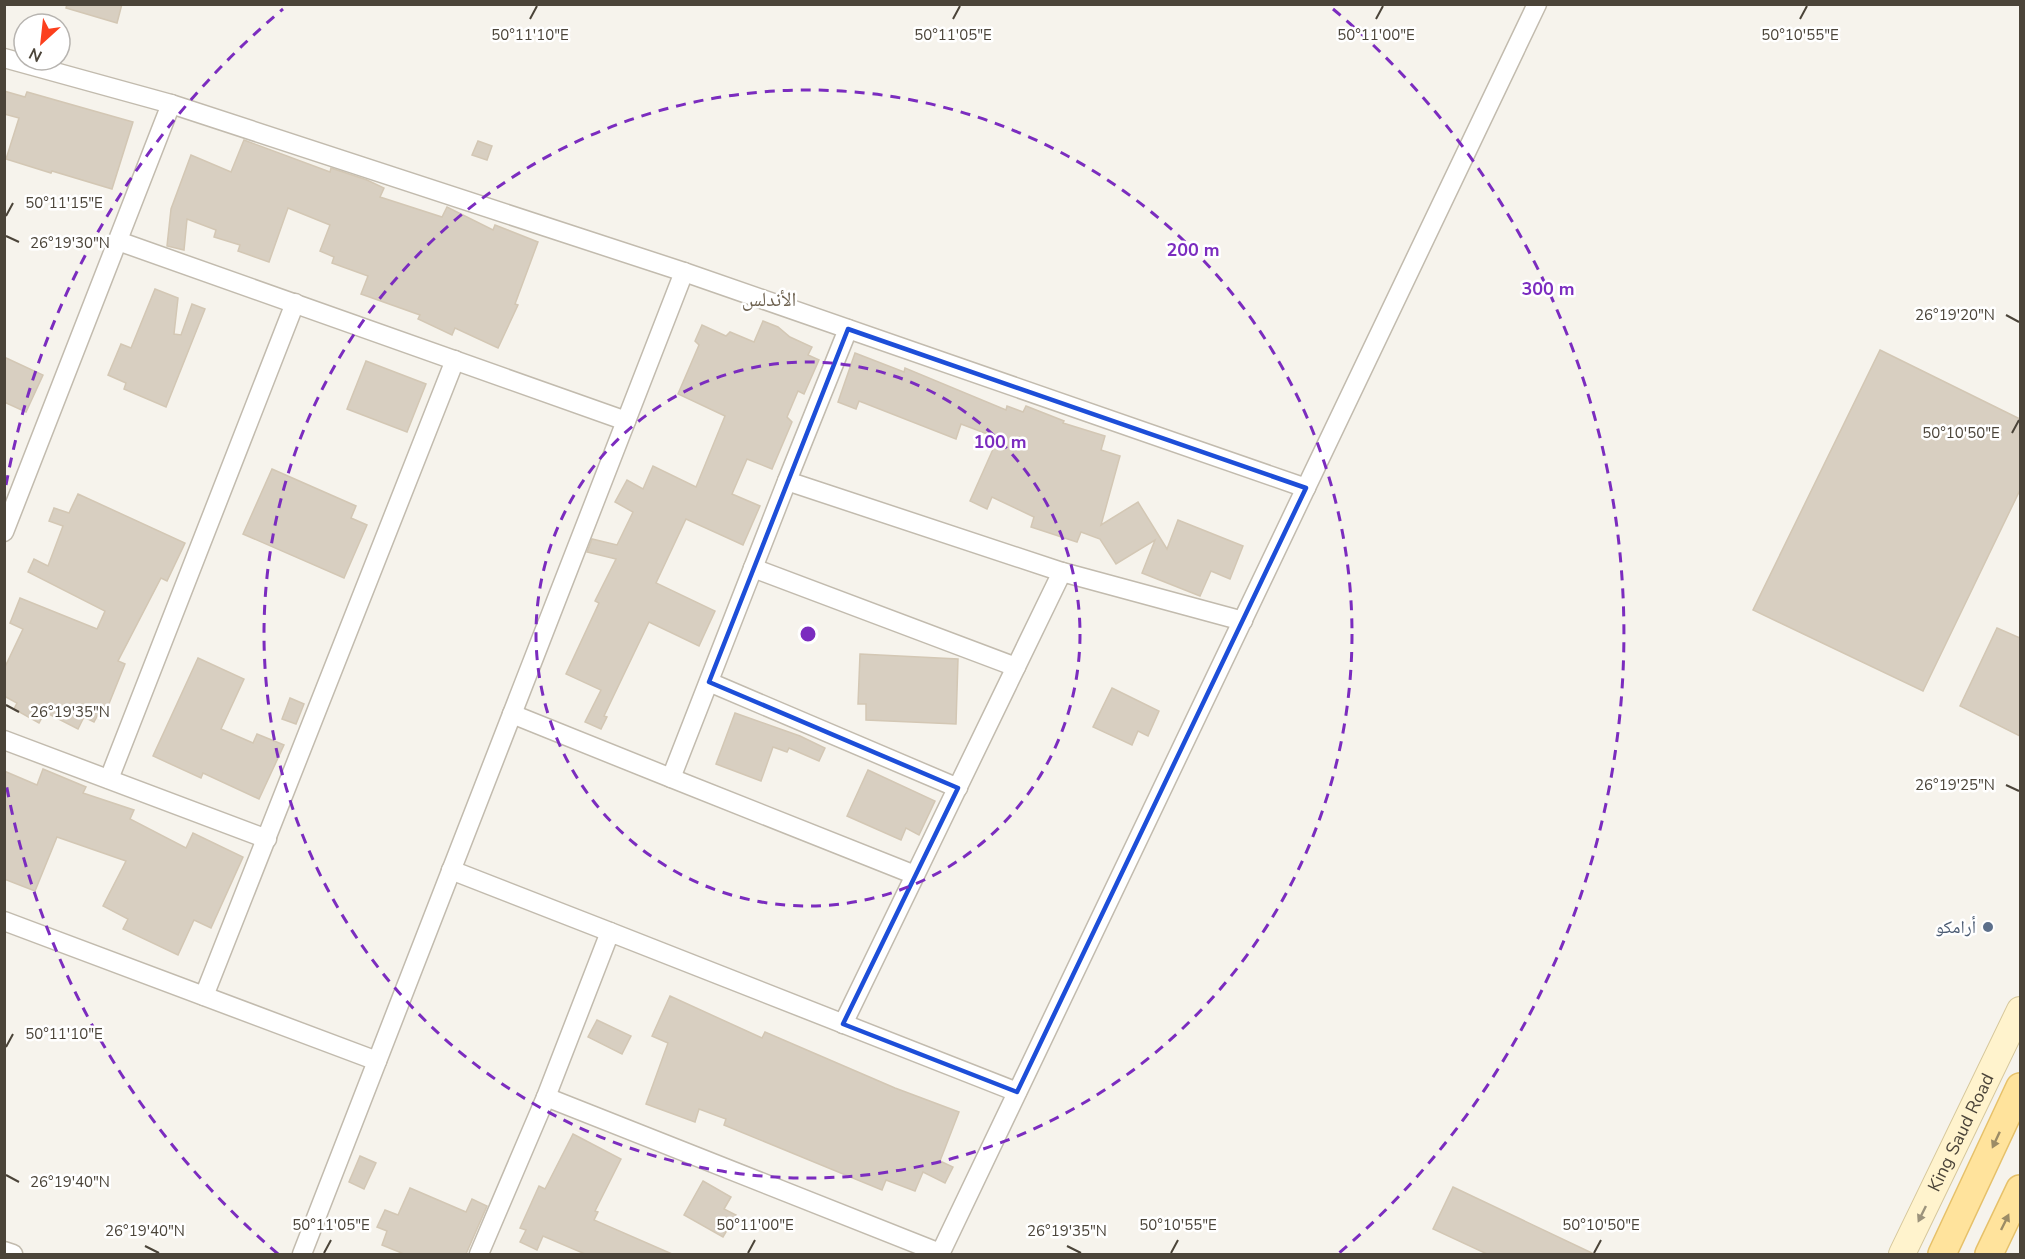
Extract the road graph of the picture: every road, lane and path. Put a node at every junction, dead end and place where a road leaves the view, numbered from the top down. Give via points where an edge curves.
1 (1537, 4) edge
2 (4, 58) edge
3 (171, 105) junction
4 (118, 241) junction
5 (684, 272) junction
6 (295, 303) junction
7 (848, 328) junction
8 (455, 360) junction
9 (626, 421) junction
10 (788, 481) junction
11 (1306, 488) junction
12 (4, 532) edge
13 (753, 568) junction
14 (1062, 572) junction
15 (1243, 621) junction
16 (1016, 667) junction
17 (709, 682) junction
18 (512, 714) junction
19 (4, 740) edge
20 (671, 778) junction
21 (109, 779) junction
22 (958, 788) junction
23 (267, 838) junction
24 (451, 870) junction
25 (915, 875) junction
26 (4, 921) edge
27 (610, 932) junction
28 (204, 996) junction
29 (2020, 1010) edge
30 (843, 1024) junction
31 (377, 1061) junction
32 (2020, 1087) edge
33 (1017, 1092) junction
34 (546, 1097) junction
35 (2020, 1189) edge
36 (4, 1251) edge
37 (13, 1254) edge
38 (302, 1254) edge
39 (479, 1254) edge
40 (940, 1254) edge
41 (1902, 1254) edge
42 (1942, 1254) edge
43 (1989, 1254) edge

1 - 11 street
2 - 3 street
3 - 4 street
3 - 5 street
4 - 6 street
4 - 12 street
5 - 7 street
5 - 9 street
6 - 8 street
6 - 21 street
7 - 10 street
7 - 11 street
8 - 9 street
8 - 23 street
9 - 18 street
10 - 13 street
10 - 14 street
11 - 15 street
13 - 16 street
13 - 17 street
14 - 15 street
14 - 16 street
15 - 33 street
16 - 22 street
17 - 20 street
17 - 22 street
18 - 20 street
18 - 24 street
19 - 21 street
20 - 25 street
21 - 23 street
22 - 25 street
23 - 28 street
24 - 27 street
24 - 31 street
25 - 30 street
26 - 28 street
27 - 30 street
27 - 34 street
28 - 31 street
29 -> 41 main road, King Saud Road
30 - 33 street
31 - 38 street
32 -> 42 main road
33 - 40 street
34 - 39 street
34 - 40 street
43 -> 35 main road
36 - 37 street

